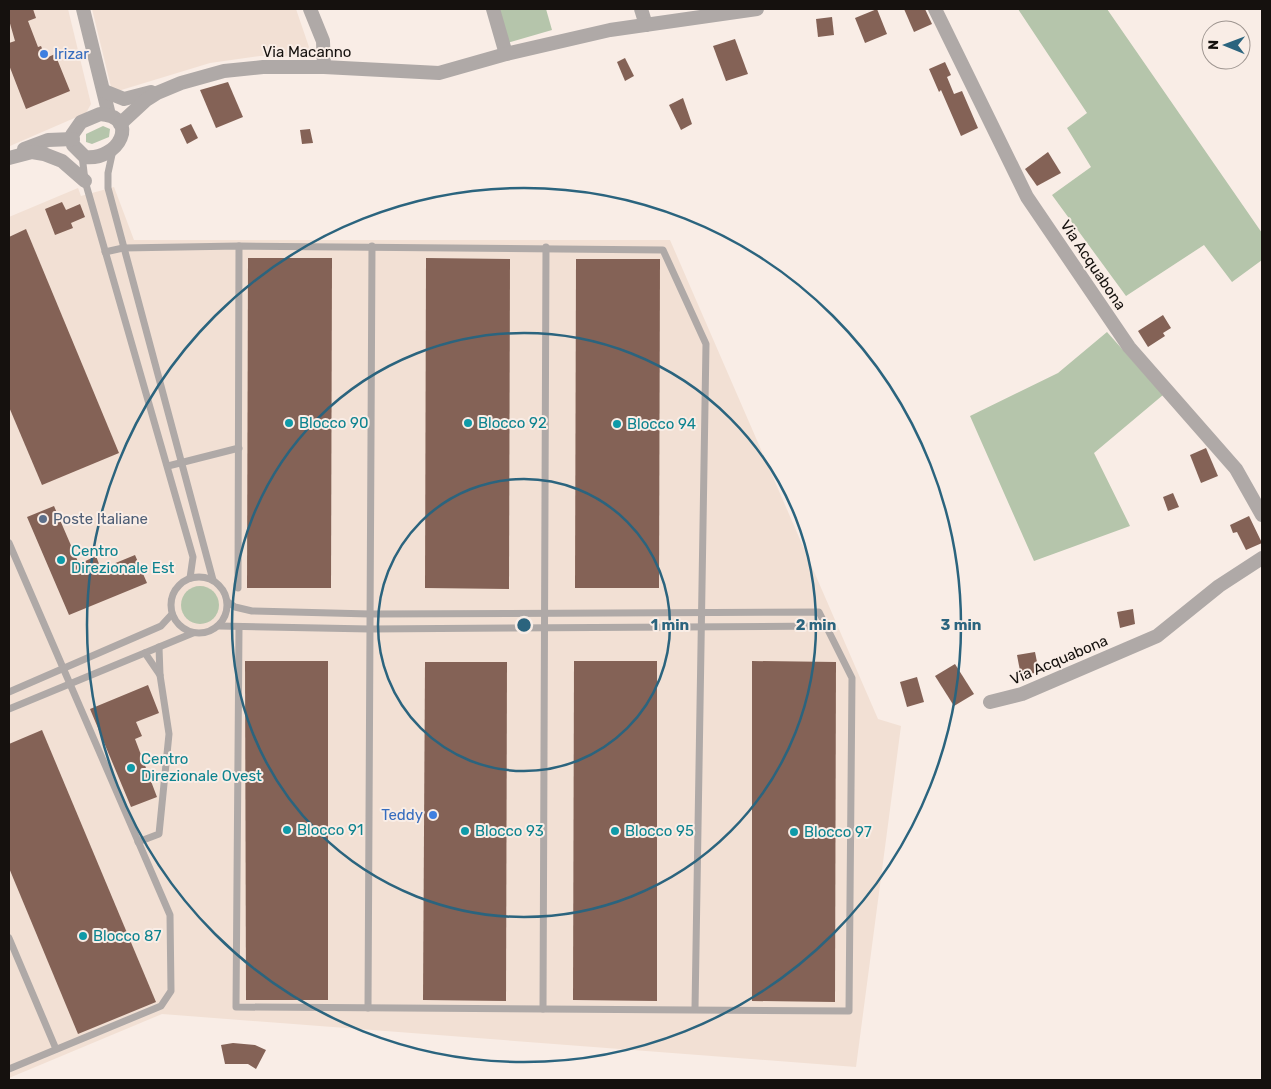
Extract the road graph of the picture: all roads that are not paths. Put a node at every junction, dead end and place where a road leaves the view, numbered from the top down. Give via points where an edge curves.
1 (82, 9) edge
2 (310, 9) edge
3 (493, 9) edge
4 (641, 9) edge
5 (757, 9) edge
6 (935, 9) edge
7 (646, 24) junction
8 (506, 54) junction
9 (324, 67) junction
10 (104, 91) junction
11 (157, 93) junction
12 (109, 115) junction
13 (120, 124) junction
14 (73, 139) junction
15 (113, 150) junction
16 (82, 155) junction
17 (9, 156) edge
18 (85, 181) junction
19 (239, 246) junction
20 (372, 246) junction
21 (123, 248) junction
22 (546, 248) junction
23 (105, 252) junction
24 (239, 448) junction
25 (182, 463) junction
26 (168, 466) junction
27 (1262, 515) edge
28 (9, 543) edge
29 (1262, 558) edge
30 (190, 578) junction
31 (213, 580) junction
32 (238, 588) dead end
33 (228, 602) junction
34 (702, 612) junction
35 (544, 613) junction
36 (172, 614) junction
37 (370, 614) junction
38 (219, 626) junction
39 (826, 626) junction
40 (701, 627) junction
41 (239, 628) junction
42 (544, 628) junction
43 (370, 629) junction
44 (193, 634) junction
45 (159, 647) junction
46 (145, 653) junction
47 (63, 669) junction
48 (160, 675) junction
49 (70, 683) junction
50 (9, 692) edge
51 (990, 702) dead end
52 (9, 709) edge
53 (138, 842) junction
54 (9, 938) edge
55 (368, 1008) junction
56 (543, 1009) junction
57 (695, 1010) junction
58 (56, 1049) junction
59 (9, 1069) edge

1 - 10 street
2 - 9 street via 323,41
3 - 8 street
4 - 7 street
5 - 7 street, Via Macanno
6 - 27 street, Via Acquabona via 1027,196 1129,347 1236,469
7 - 8 street, Via Macanno
8 - 9 street, Via Macanno via 439,73
9 - 11 street, Via Macanno via 224,71
10 - 11 street via 124,99
10 - 12 street
11 - 13 street, Via Macanno
12 - 13 street
12 - 14 street via 100,114 81,122 75,127
13 - 15 street via 120,143
14 - 16 street
14 - 17 street via 48,140
15 - 16 street via 94,158
15 - 21 lane via 108,188
16 - 18 lane
17 - 18 street via 32,152 44,154 62,161
18 - 23 lane
19 - 20 lane
19 - 21 lane
19 - 24 lane
20 - 22 lane
20 - 37 lane
21 - 23 lane
21 - 25 lane
22 - 34 lane via 663,250 706,344
22 - 35 lane
23 - 26 lane
24 - 25 lane
24 - 32 lane
25 - 26 lane
25 - 31 lane
26 - 30 lane via 193,557
28 - 47 lane
29 - 51 street, Via Acquabona via 1219,586 1157,636 1022,694
30 - 31 lane
30 - 36 lane via 178,586 173,595
31 - 33 lane via 225,593
33 - 37 lane via 252,611
33 - 38 lane via 228,611
34 - 35 lane
34 - 39 lane via 819,612
34 - 40 lane
35 - 37 lane
35 - 42 lane
36 - 44 lane via 184,630
36 - 47 lane via 161,626
37 - 43 lane
38 - 41 lane
38 - 44 lane via 203,634
39 - 40 lane
39 - 57 lane via 852,678 849,1011
40 - 42 lane
40 - 57 lane
41 - 43 lane
41 - 55 lane via 236,1007
42 - 43 lane
42 - 56 lane
43 - 55 lane
44 - 45 lane
45 - 46 lane
45 - 48 lane
46 - 48 lane
46 - 49 lane
47 - 49 lane
47 - 50 lane
48 - 53 lane via 169,734 159,834
49 - 52 lane
49 - 53 lane
53 - 58 lane via 170,915 171,991 161,1006
54 - 58 lane
55 - 56 lane
56 - 57 lane
58 - 59 lane

